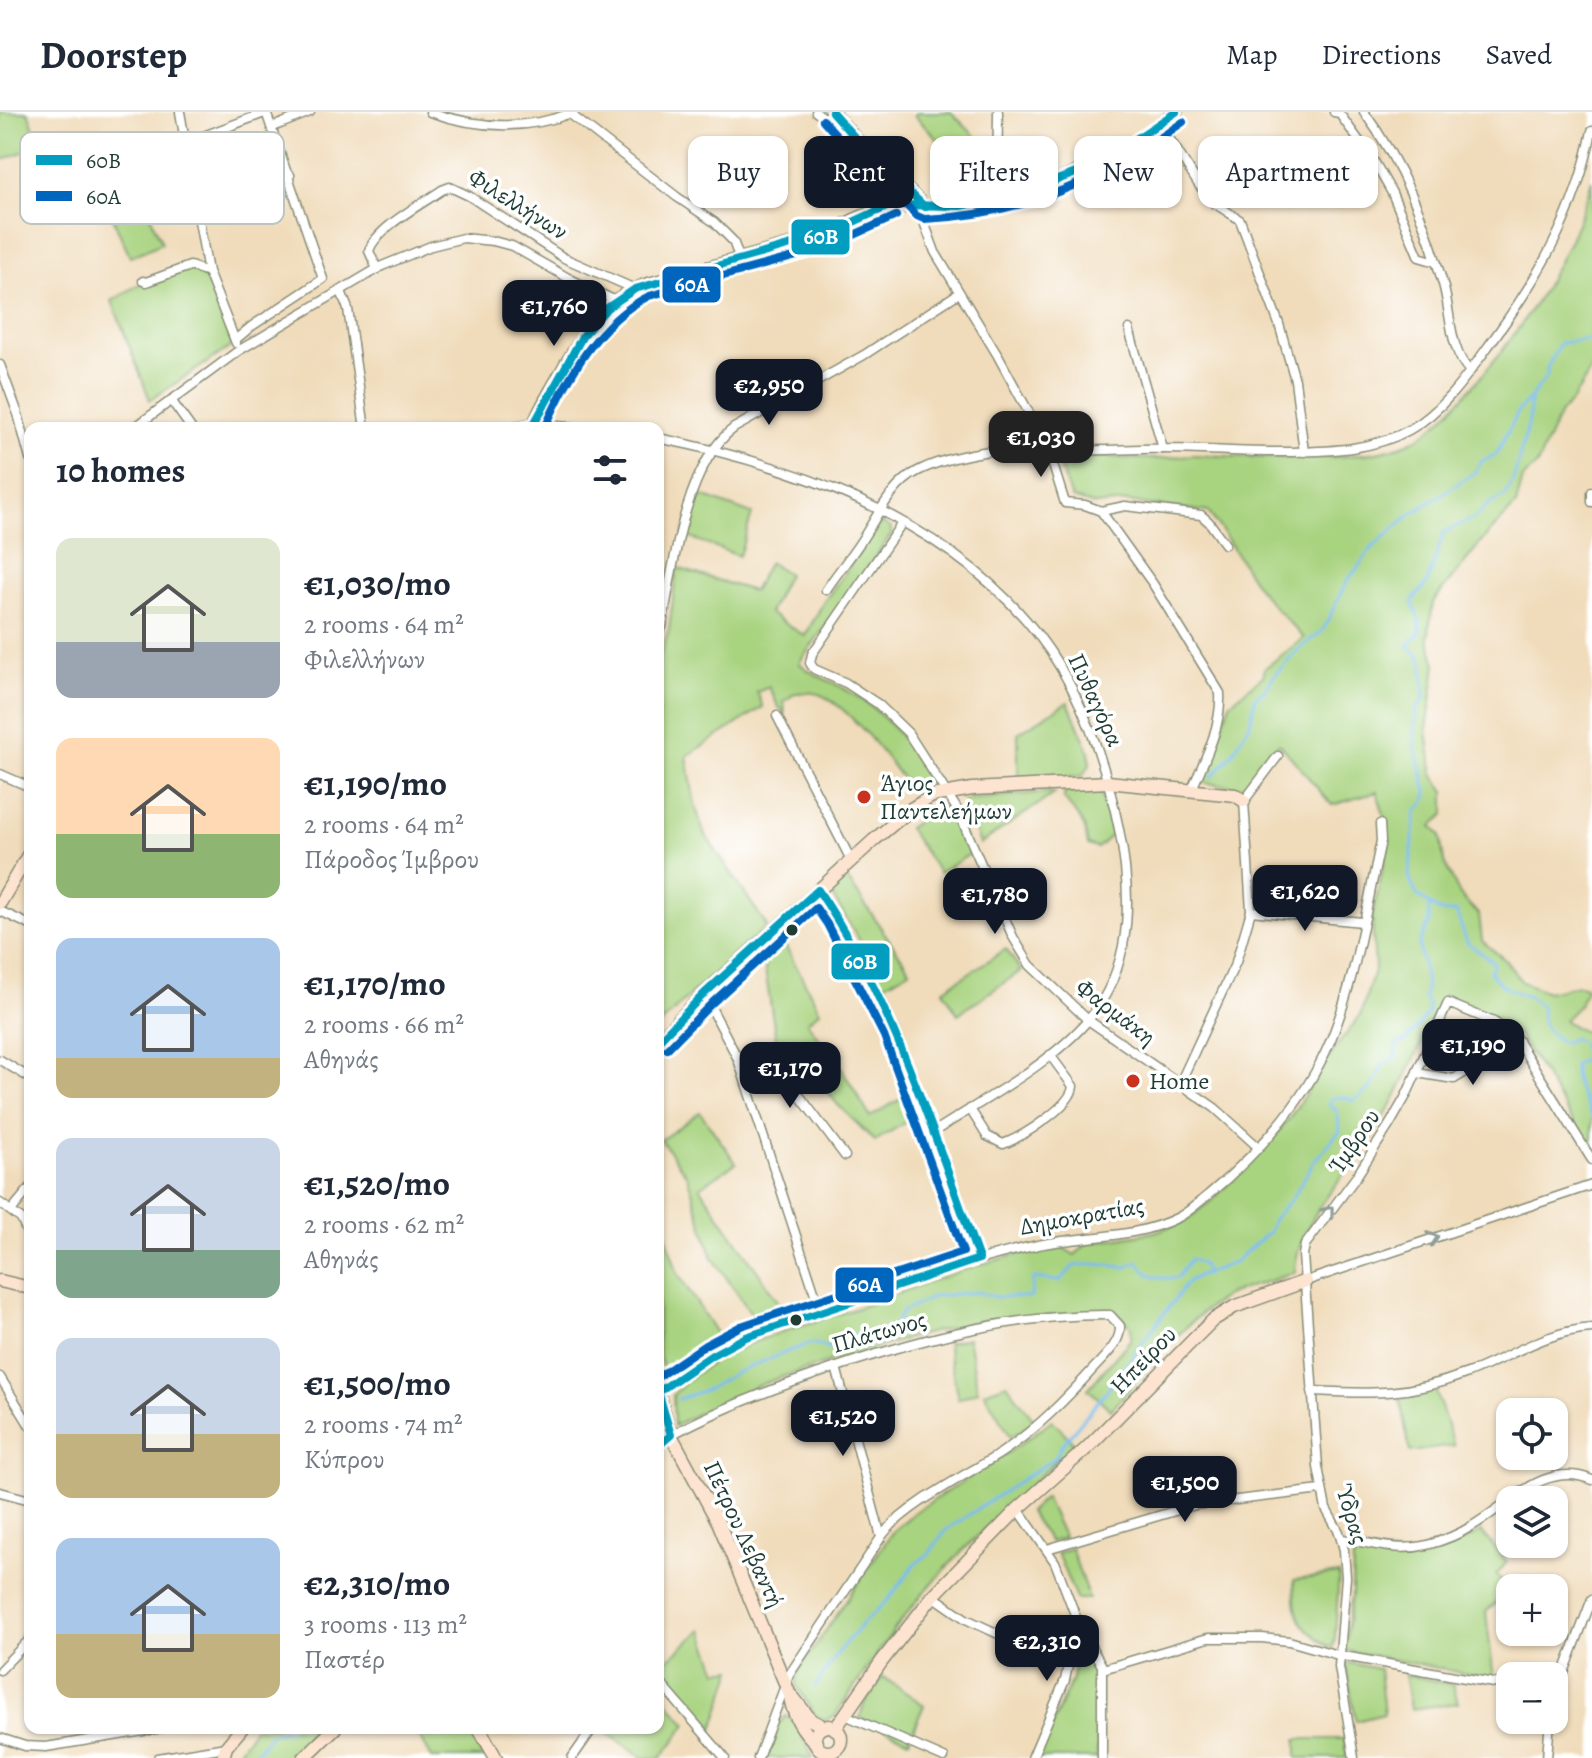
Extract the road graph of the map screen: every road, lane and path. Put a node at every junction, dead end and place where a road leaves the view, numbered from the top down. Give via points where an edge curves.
1 (180, 112) edge
2 (267, 112) edge
3 (310, 112) edge
4 (430, 112) edge
5 (816, 112) edge
6 (832, 112) edge
7 (998, 112) edge
8 (1176, 112) edge
9 (1338, 112) edge
10 (1364, 112) edge
11 (572, 113) edge
12 (1160, 124) junction
13 (273, 127) junction
14 (1592, 131) edge
15 (183, 132) edge
16 (214, 132) edge
17 (275, 132) edge
18 (850, 136) edge
19 (853, 136) edge
20 (998, 136) edge
21 (284, 158) edge
22 (290, 175) junction
23 (284, 177) edge
24 (1058, 180) edge
25 (914, 197) edge
26 (914, 206) edge
27 (925, 207) junction
28 (930, 207) edge
29 (864, 208) edge
30 (884, 208) edge
31 (854, 220) junction
32 (199, 224) edge
33 (740, 260) junction
34 (1436, 262) junction
35 (377, 269) junction
36 (208, 272) junction
37 (143, 281) dead end
38 (635, 289) junction
39 (341, 291) junction
40 (959, 293) junction
41 (616, 301) junction
42 (1129, 329) dead end
43 (235, 340) junction
44 (238, 351) junction
45 (0, 365) edge
46 (1470, 371) junction
47 (171, 400) junction
48 (142, 422) edge
49 (187, 422) edge
50 (364, 422) edge
51 (536, 422) edge
52 (664, 439) edge
53 (24, 440) edge
54 (1047, 446) junction
55 (715, 449) junction
56 (1163, 449) junction
57 (1304, 452) junction
58 (1592, 492) edge
59 (1592, 502) edge
60 (879, 511) junction
61 (1101, 511) junction
62 (902, 523) junction
63 (1225, 544) dead end
64 (826, 590) dead end
65 (664, 616) edge
66 (777, 716) dead end
67 (1278, 756) dead end
68 (0, 774) edge
69 (1108, 782) junction
70 (24, 784) edge
71 (1192, 789) junction
72 (946, 793) junction
73 (1244, 801) junction
74 (1380, 824) dead end
75 (851, 860) junction
76 (24, 862) edge
77 (818, 890) junction
78 (0, 903) edge
79 (0, 911) edge
80 (1251, 911) junction
81 (24, 922) edge
82 (1362, 922) junction
83 (704, 994) junction
84 (1088, 1020) junction
85 (664, 1035) edge
86 (1518, 1040) junction
87 (1050, 1055) junction
88 (738, 1059) junction
89 (0, 1060) edge
90 (1417, 1073) junction
91 (24, 1074) edge
92 (1180, 1083) junction
93 (970, 1109) junction
94 (932, 1133) junction
95 (1258, 1147) junction
96 (845, 1156) dead end
97 (1592, 1160) edge
98 (1592, 1185) edge
99 (24, 1195) edge
100 (0, 1203) edge
101 (11, 1211) junction
102 (24, 1226) edge
103 (979, 1259) junction
104 (0, 1281) edge
105 (1306, 1281) junction
106 (24, 1287) edge
107 (821, 1312) junction
108 (1592, 1328) edge
109 (836, 1367) junction
110 (0, 1377) edge
111 (664, 1388) edge
112 (1312, 1391) junction
113 (664, 1412) edge
114 (24, 1416) edge
115 (671, 1435) junction
116 (664, 1441) edge
117 (1592, 1480) edge
118 (1321, 1490) junction
119 (0, 1492) edge
120 (24, 1498) edge
121 (1018, 1509) junction
122 (881, 1537) junction
123 (1341, 1539) junction
124 (1047, 1549) junction
125 (933, 1596) junction
126 (1592, 1599) edge
127 (1079, 1625) junction
128 (24, 1645) edge
129 (1071, 1654) junction
130 (1338, 1655) junction
131 (1567, 1662) edge
132 (1103, 1669) junction
133 (0, 1670) edge
134 (1496, 1683) edge
135 (664, 1687) edge
136 (788, 1689) junction
137 (845, 1715) junction
138 (830, 1728) junction
139 (125, 1734) edge
140 (236, 1734) edge
141 (329, 1734) edge
142 (482, 1734) edge
143 (589, 1734) edge
144 (1549, 1734) edge
145 (0, 1738) edge
146 (840, 1743) junction
147 (818, 1749) edge
148 (224, 1753) edge
149 (158, 1758) edge
150 (304, 1758) edge
151 (496, 1758) edge
152 (572, 1758) edge
153 (725, 1758) edge
154 (758, 1758) edge
155 (840, 1758) edge
156 (944, 1758) edge
157 (1032, 1758) edge
158 (1102, 1758) edge
159 (1354, 1758) edge
160 (1547, 1758) edge

1 - 15 street
2 - 13 street
2 - 16 street
3 - 13 street
4 - 11 street via 507,127 541,124
5 - 18 street
6 - 19 street
7 - 20 street
8 - 12 street
9 - 34 street via 1392,193 1419,257
10 - 34 street via 1400,167
11 - 33 street via 714,222 733,241
12 - 24 street via 1118,152
12 - 57 street via 1199,185 1240,220 1295,380
13 - 17 street
14 - 46 street via 1574,200 1554,247
21 - 22 street
22 - 23 street
22 - 43 street via 323,279
25 - 27 street
26 - 27 street
27 - 28 street
27 - 40 street via 931,244
29 - 31 street
30 - 31 street
31 - 33 street via 820,237
32 - 36 street
33 - 38 street
34 - 46 street via 1460,358
35 - 38 street, Φιλελλήνων via 371,243 450,187 564,258
35 - 39 street, Φιλελλήνων
35 - 41 street, Φιλελλήνων via 463,238 493,241
36 - 37 street via 190,266
36 - 43 street
38 - 41 street
39 - 44 street, Φιλελλήνων
39 - 50 street
40 - 54 street
40 - 55 street via 864,355 734,428
41 - 51 street via 577,345
42 - 56 street
43 - 44 street
44 - 47 street, Φιλελλήνων
45 - 53 street
46 - 57 street via 1411,429 1359,447
47 - 48 street, Φιλελλήνων
47 - 49 street
52 - 55 street, Πυθαγόρα
54 - 56 street
54 - 60 street via 945,461 901,484
54 - 61 street via 1065,503
55 - 60 street, Πυθαγόρα via 813,480
55 - 65 street via 680,525
56 - 57 street
58 - 59 street
60 - 62 street, Πυθαγόρα
60 - 64 street
61 - 63 street via 1125,506 1201,515
61 - 71 street via 1220,693 1215,729
62 - 69 street, Πυθαγόρα via 974,570 1028,622 1068,684
62 - 72 street, Φαρμάκη via 810,663 878,704 908,733
66 - 75 street
67 - 73 street
68 - 70 street
69 - 71 street
69 - 72 street
69 - 84 street, Πυθαγόρα via 1123,854 1127,914 1118,966
71 - 73 street
72 - 75 street via 911,809
72 - 84 street, Φαρμάκη via 1023,956
73 - 80 street
74 - 82 street, Δημοκρατίας via 1381,841
75 - 77 street
76 - 78 street
77 - 83 street
77 - 94 street via 895,1031
79 - 81 street
80 - 82 street
80 - 92 street via 1236,962
82 - 95 street, Δημοκρατίας via 1342,1010 1326,1051 1305,1091
83 - 85 street
83 - 88 street
84 - 87 street, Πυθαγόρα
84 - 92 street, Φαρμάκη
86 - 90 street via 1454,1079
86 - 90 street, Ίμβρου via 1501,1025 1448,1003
86 - 97 street, Ίμβρου
87 - 93 street, Πυθαγόρα
87 - 93 street via 1073,1086 1073,1095 1013,1140 993,1141
88 - 96 street via 775,1063
88 - 107 street
89 - 91 street
105 -> 90 street, Ίμβρου via 1307,1241 1381,1139
92 - 95 street, Φαρμάκη
93 - 94 street, Πυθαγόρα
94 - 103 street
95 - 103 street, Δημοκρατίας via 1181,1216 1144,1231
105 -> 98 street, Ηπείρου
99 - 101 street
100 - 101 street
101 - 102 street
103 - 107 street, Δημοκρατίας
104 - 106 street
105 - 112 street, Ύδρας
105 - 121 street, Ηπείρου via 1213,1320 1087,1448
107 - 111 street, Δημοκρατίας via 746,1337
108 - 112 street via 1549,1337 1465,1374 1408,1391
109 - 115 street, Πλάτωνος via 706,1416
109 - 122 street
109 - 122 street, Πλάτωνος via 927,1339 1040,1320 1110,1315 1121,1330 1046,1419 903,1516
110 - 114 street
112 - 118 street, Ύδρας
113 - 115 street, Πέτρου Λεβαντή
115 - 116 street, Πλάτωνος
115 - 136 street, Πέτρου Λεβαντή via 719,1524
117 - 123 street via 1569,1473 1543,1479 1472,1526 1426,1545 1394,1549
118 - 123 street, Ύδρας
118 - 124 street via 1195,1505
119 - 120 street
121 - 124 street
121 - 125 street, Ηπείρου
122 - 136 street
123 - 130 street, Ύδρας via 1346,1577
124 - 127 street
125 - 129 street via 966,1619 1031,1649
125 - 137 street, Ηπείρου
126 - 131 street
127 - 129 street
127 - 132 street
128 - 133 street
129 - 157 street
130 - 132 street via 1282,1640 1214,1637
130 - 134 street
130 - 159 street, Ύδρας
132 - 158 street
135 - 153 street
136 - 138 street, Πέτρου Λεβαντή via 811,1720
136 - 147 street, Πέτρου Λεβαντή via 796,1714
136 - 154 street
137 - 138 street, Ηπείρου
137 - 156 street
138 - 146 street via 839,1733
138 - 147 street via 817,1732
139 - 145 street via 46,1747
140 - 148 street
141 - 150 street
142 - 151 street
143 - 152 street
144 - 160 street
146 - 147 street via 830,1752
146 - 155 street
148 - 149 street

